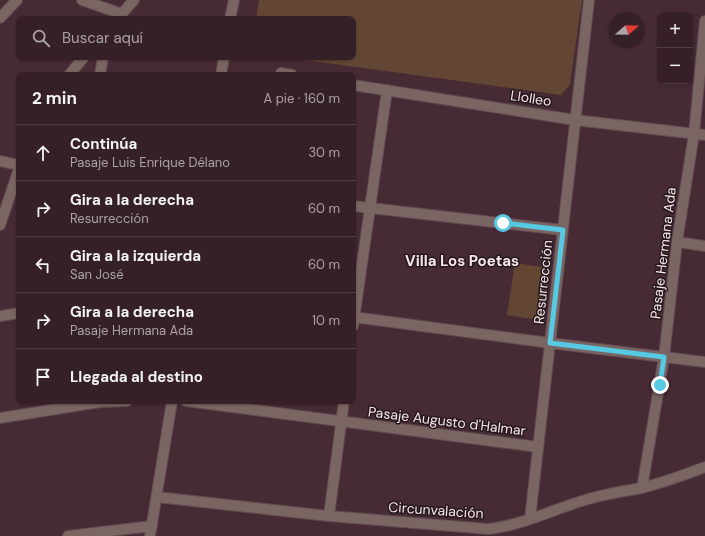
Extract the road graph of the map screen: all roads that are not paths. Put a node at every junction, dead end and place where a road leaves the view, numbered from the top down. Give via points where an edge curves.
1 (17, 0) edge
2 (82, 0) edge
3 (134, 0) edge
4 (234, 0) edge
5 (589, 0) edge
6 (119, 16) edge
7 (231, 16) edge
8 (0, 18) edge
9 (705, 22) edge
10 (82, 60) edge
11 (102, 60) edge
12 (224, 60) edge
13 (72, 72) edge
14 (100, 72) edge
15 (222, 72) edge
16 (356, 85) edge
17 (387, 90) junction
18 (575, 120) junction
19 (694, 134) junction
20 (705, 135) edge
21 (0, 161) edge
22 (16, 164) edge
23 (16, 178) edge
24 (356, 206) edge
25 (370, 208) junction
26 (0, 225) edge
27 (563, 230) junction
28 (677, 242) junction
29 (705, 246) edge
30 (356, 300) edge
31 (16, 313) edge
32 (0, 316) edge
33 (356, 320) edge
34 (550, 343) junction
35 (664, 357) junction
36 (705, 362) edge
37 (88, 404) edge
38 (172, 404) edge
39 (209, 404) edge
40 (344, 404) edge
41 (0, 418) edge
42 (341, 421) junction
43 (538, 447) junction
44 (705, 467) edge
45 (642, 488) junction
46 (157, 497) junction
47 (329, 516) junction
48 (530, 519) junction
49 (151, 531) edge
50 (68, 536) edge

1 - 8 street
2 - 6 street
3 - 6 street
4 - 7 street
5 - 18 street, Resurrección
9 - 19 street, Pasaje Hermana Ada
10 - 13 street
11 - 14 street
12 - 15 street
16 - 17 street, Llolleo
17 - 18 street, Llolleo
17 - 25 street
18 - 19 street, Llolleo
18 - 27 street, Resurrección
19 - 20 street, Llolleo
19 - 28 street, Pasaje Hermana Ada
21 - 22 street
23 - 26 street
24 - 25 street
25 - 27 street
25 - 30 street
27 - 34 street, Resurrección
28 - 29 street
28 - 35 street, Pasaje Hermana Ada
31 - 32 street
33 - 34 street
34 - 35 street
34 - 43 street, Resurrección
35 - 36 street
35 - 45 street, Pasaje Hermana Ada
37 - 41 street
38 - 46 street
39 - 42 street, Pasaje Augusto d'Halmar
40 - 42 street
42 - 43 street, Pasaje Augusto d'Halmar
42 - 47 street
43 - 48 street, Resurrección
44 - 45 street, Circunvalación
45 - 48 street, Circunvalación via 595,497
46 - 47 street, Circunvalación
46 - 49 street
47 - 48 street, Circunvalación via 488,529
49 - 50 street

